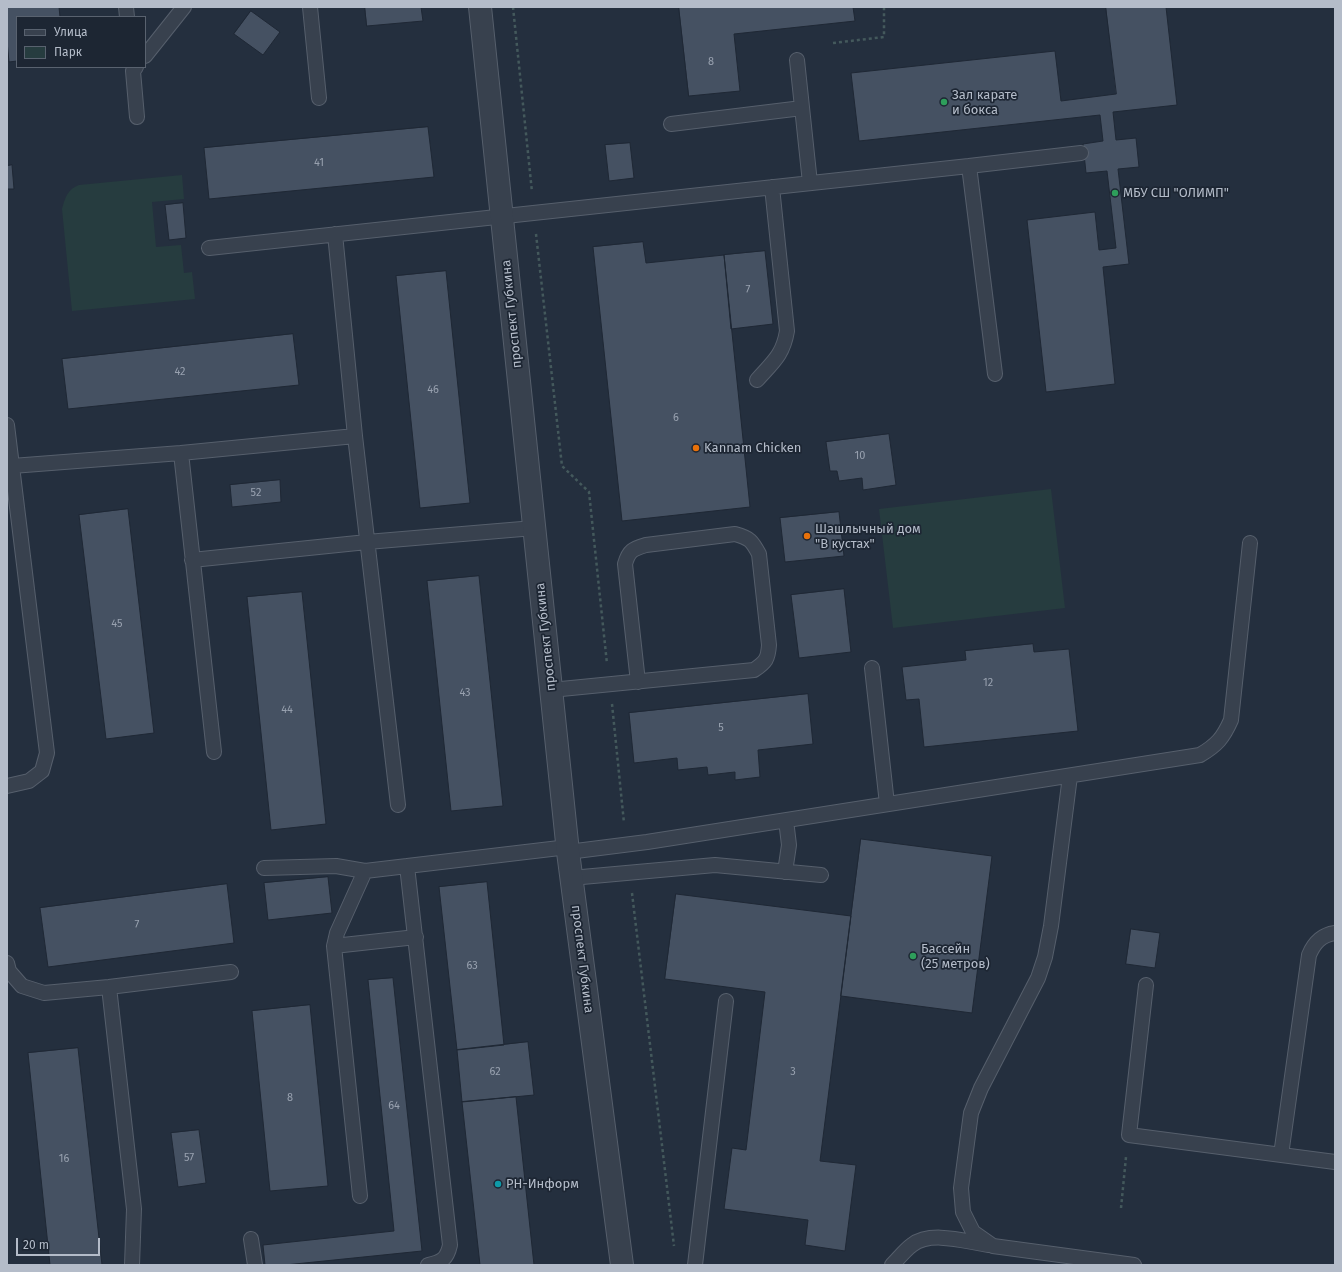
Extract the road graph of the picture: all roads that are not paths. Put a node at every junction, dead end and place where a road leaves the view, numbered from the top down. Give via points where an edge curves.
1 (184, 7) edge
2 (310, 7) edge
3 (480, 7) edge
4 (146, 55) edge
5 (797, 60) dead end
6 (134, 68) edge
7 (319, 98) dead end
8 (802, 108) junction
9 (137, 117) dead end
10 (671, 124) dead end
11 (1081, 153) dead end
12 (969, 166) junction
13 (810, 183) junction
14 (772, 187) junction
15 (502, 216) junction
16 (335, 234) junction
17 (209, 248) dead end
18 (995, 374) dead end
19 (757, 380) dead end
20 (7, 425) edge
21 (355, 436) junction
22 (180, 453) junction
23 (12, 466) junction
24 (534, 528) junction
25 (367, 542) junction
26 (1250, 543) dead end
27 (192, 560) junction
28 (872, 668) dead end
29 (638, 682) junction
30 (551, 690) junction
31 (214, 752) dead end
32 (1070, 776) junction
33 (7, 786) edge
34 (887, 804) junction
35 (398, 805) dead end
36 (786, 820) junction
37 (568, 849) junction
38 (407, 866) junction
39 (264, 868) dead end
40 (365, 871) junction
41 (785, 872) junction
42 (821, 875) dead end
43 (571, 878) junction
44 (1335, 933) edge
45 (416, 937) junction
46 (334, 946) junction
47 (7, 963) edge
48 (231, 972) dead end
49 (1146, 984) dead end
50 (109, 987) junction
51 (726, 1001) dead end
52 (1280, 1155) junction
53 (1335, 1162) edge
54 (360, 1196) dead end
55 (251, 1239) dead end
56 (993, 1246) junction
57 (132, 1265) edge
58 (255, 1265) edge
59 (428, 1265) edge
60 (622, 1265) edge
61 (695, 1265) edge
62 (892, 1265) edge
63 (1134, 1265) edge

1 - 4 lane
2 - 7 lane
3 - 15 street, проспект Губкина
5 - 8 lane
6 - 9 lane
8 - 10 lane
8 - 13 lane
11 - 12 lane
12 - 13 lane
12 - 18 lane
13 - 14 lane
14 - 15 lane
14 - 19 lane via 787,331 785,344 778,356
15 - 16 lane
15 - 24 street, проспект Губкина
16 - 17 lane
16 - 21 lane
20 - 23 lane
21 - 22 lane
21 - 25 lane
22 - 23 lane
22 - 27 lane
23 - 33 lane via 47,753 42,771 29,781
24 - 25 lane
24 - 30 street, проспект Губкина
25 - 27 lane
25 - 35 lane
26 - 32 lane via 1230,720 1224,735 1213,748 1200,755
27 - 31 lane
28 - 34 lane
29 - 29 lane via 754,670 763,664 768,656 769,645 759,554 754,543 747,537 735,534 633,548 625,564
29 - 30 lane
30 - 37 street, проспект Губкина
32 - 34 lane
32 - 56 lane via 1045,957 1038,978 981,1088 971,1113 961,1188 963,1212 973,1232
34 - 36 lane
36 - 37 lane via 647,842
36 - 41 lane via 789,845
37 - 38 lane
37 - 43 street, проспект Губкина
38 - 40 lane
38 - 45 lane
39 - 40 lane via 336,866
40 - 46 lane via 337,933
41 - 42 lane
41 - 43 lane via 715,865
43 - 60 street, проспект Губкина
44 - 52 lane via 1323,936 1314,944 1309,955
45 - 46 lane
45 - 59 lane via 450,1245 448,1254 441,1261
46 - 54 lane
47 - 50 lane via 9,971 22,986 44,993
48 - 50 lane
49 - 52 lane via 1129,1135
50 - 57 lane via 134,1209
51 - 61 lane
52 - 53 lane
55 - 58 lane
56 - 62 lane via 936,1237 925,1238 913,1244
56 - 63 lane

